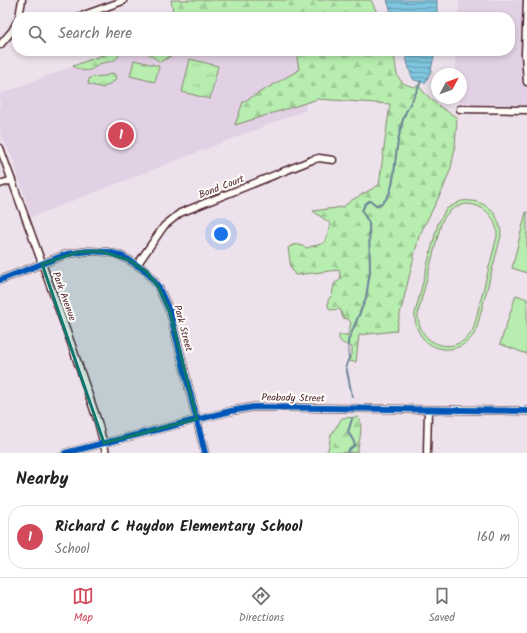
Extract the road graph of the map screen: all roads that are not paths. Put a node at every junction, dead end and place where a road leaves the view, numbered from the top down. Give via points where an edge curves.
1 (22, 0) edge
2 (527, 0) edge
3 (123, 1) edge
4 (20, 12) edge
5 (92, 12) edge
6 (12, 30) edge
7 (0, 45) edge
8 (527, 82) edge
9 (460, 109) dead end
10 (527, 110) edge
11 (0, 148) edge
12 (333, 160) dead end
13 (12, 180) junction
14 (0, 184) edge
15 (42, 264) junction
16 (137, 265) junction
17 (0, 280) edge
18 (428, 410) junction
19 (527, 411) edge
20 (196, 420) junction
21 (104, 443) junction
22 (65, 453) edge
23 (106, 453) edge
24 (205, 453) edge
25 (427, 453) edge

1 - 4 street
2 - 8 street
3 - 5 street
6 - 7 street
9 - 10 street
11 - 13 street, Park Avenue
12 - 16 street, Bond Court via 312,160 180,213 164,226
13 - 14 street
13 - 15 street, Park Avenue
15 - 16 street, Park Street via 67,254 100,251 119,256
15 - 17 street, Park Street
15 - 21 street, Park Avenue via 74,350
16 - 20 street, Park Street via 152,277 167,303
18 - 19 street, Peabody Street
18 - 20 street, Peabody Street via 254,407
18 - 25 street
20 - 21 street, Peabody Street
20 - 24 street, Park Street
21 - 22 street, Peabody Street
21 - 23 street, Park Avenue

